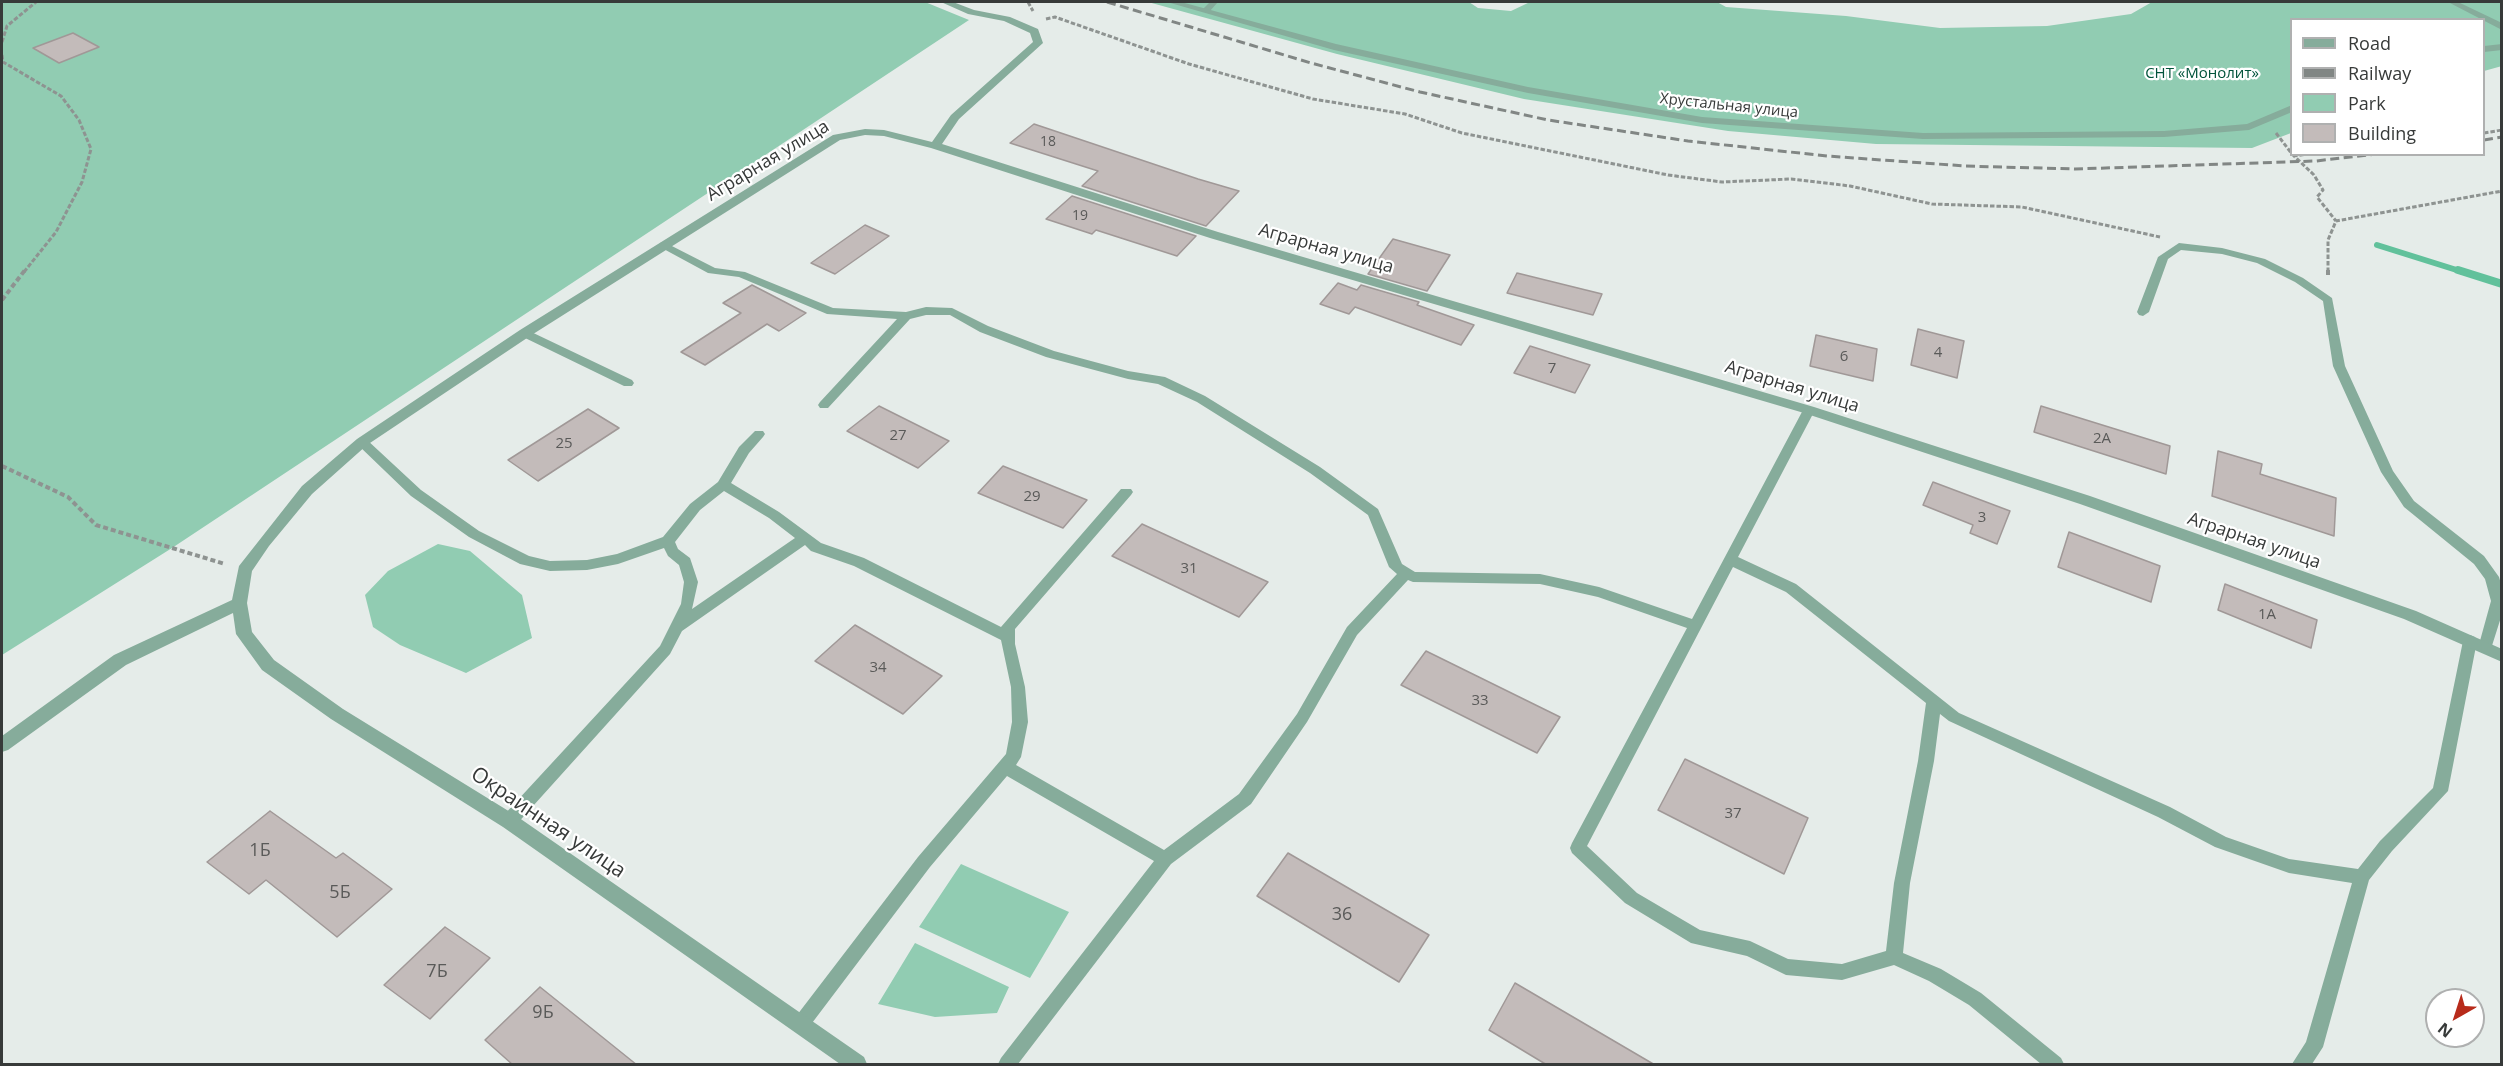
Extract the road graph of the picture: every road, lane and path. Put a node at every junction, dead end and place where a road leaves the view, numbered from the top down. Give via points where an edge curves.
1 (36, 2) edge
2 (946, 2) edge
3 (1172, 2) edge
4 (2452, 2) edge
5 (1210, 6) edge
6 (2484, 18) edge
7 (2485, 18) edge
8 (1024, 26) junction
9 (2502, 27) edge
10 (2, 42) edge
11 (2502, 47) edge
12 (2485, 49) edge
13 (2, 55) edge
14 (2290, 109) edge
15 (2268, 121) junction
16 (2502, 130) edge
17 (2485, 134) edge
18 (935, 146) junction
19 (2290, 152) edge
20 (2293, 156) edge
21 (2502, 191) edge
22 (2336, 221) junction
23 (2161, 237) dead end
24 (664, 244) junction
25 (2, 300) edge
26 (2328, 300) junction
27 (2143, 312) dead end
28 (906, 316) junction
29 (525, 333) junction
30 (628, 383) dead end
31 (825, 405) dead end
32 (1809, 410) junction
33 (759, 434) dead end
34 (362, 442) junction
35 (2, 466) edge
36 (723, 485) junction
37 (1126, 492) dead end
38 (804, 539) junction
39 (668, 541) junction
40 (1731, 560) junction
41 (244, 570) junction
42 (1406, 573) junction
43 (239, 603) junction
44 (1694, 625) junction
45 (677, 627) junction
46 (1008, 637) junction
47 (2478, 645) junction
48 (2502, 656) edge
49 (1934, 701) junction
50 (2, 745) edge
51 (1005, 767) junction
52 (509, 821) junction
53 (1165, 859) junction
54 (2362, 877) junction
55 (1894, 957) junction
56 (800, 1025) junction
57 (857, 1065) edge
58 (1007, 1065) edge
59 (2055, 1065) edge
60 (2301, 1065) edge

1 - 10 path via 7,26
2 - 8 street
3 - 5 street, Хрустальная улица
4 - 6 lane
5 - 15 street, Хрустальная улица via 1369,55 1528,90 1702,120 1923,136 2164,134 2232,129
7 - 9 lane
8 - 18 street via 1034,31 1038,43 955,117
8 - 23 path via 1055,17 1189,64 1313,99 1405,114 1462,133 1668,175 1722,182 1791,179 1850,186 1932,204 2022,207
11 - 12 street
13 - 25 path via 3,62 61,96 79,120 91,149 82,182 56,232
14 - 15 street, Хрустальная улица
15 - 19 path
16 - 17 path
18 - 24 street, Аграрная улица via 884,133 837,137
18 - 32 street, Аграрная улица via 1225,238
20 - 22 path via 2314,175 2323,190 2317,197
21 - 22 path
22 - 26 path via 2328,240
24 - 28 lane via 712,272 741,274 831,311
24 - 29 street, Аграрная улица
26 - 27 lane via 2262,261 2179,246 2163,257
26 - 47 lane via 2339,366 2387,472 2409,504 2479,560 2492,577 2498,601
28 - 31 lane
28 - 42 lane via 926,311 952,312 984,329 1050,354 1161,380 1201,399 1306,464 1372,512 1396,567
29 - 30 lane
29 - 34 street, Аграрная улица
32 - 40 lane
32 - 47 street, Аграрная улица via 2096,504 2410,615
33 - 36 lane via 744,450
34 - 39 lane via 416,493 474,534 525,560 550,566 587,566
34 - 41 street, Аграрная улица via 307,490
35 - 41 path via 68,497 96,525
36 - 38 lane via 774,515
36 - 39 lane via 695,507
37 - 46 lane via 1008,628
38 - 45 lane
38 - 46 lane via 859,562
39 - 45 lane via 673,552 685,562 691,582 688,604
40 - 44 lane
40 - 49 lane via 1791,588
41 - 43 street, Окраинная улица
42 - 44 lane via 1413,577 1540,579 1599,592
42 - 53 lane via 1352,631 1302,718 1245,799
43 - 50 street via 120,660
43 - 52 street, Окраинная улица via 244,634 268,665 337,714
44 - 55 lane via 1578,848 1631,898 1697,937 1750,949 1786,967 1842,972
45 - 52 lane via 665,650
46 - 51 lane via 1020,722 1013,757
47 - 48 street, Аграрная улица
47 - 54 lane via 2440,791 2386,846
49 - 54 lane via 1954,717 2164,812 2221,842 2289,866
49 - 55 lane via 1902,883
51 - 53 lane
51 - 56 lane via 924,862
52 - 56 street, Окраинная улица
53 - 58 lane
54 - 60 lane via 2314,1047
55 - 59 lane via 1975,999
56 - 57 street, Окраинная улица

